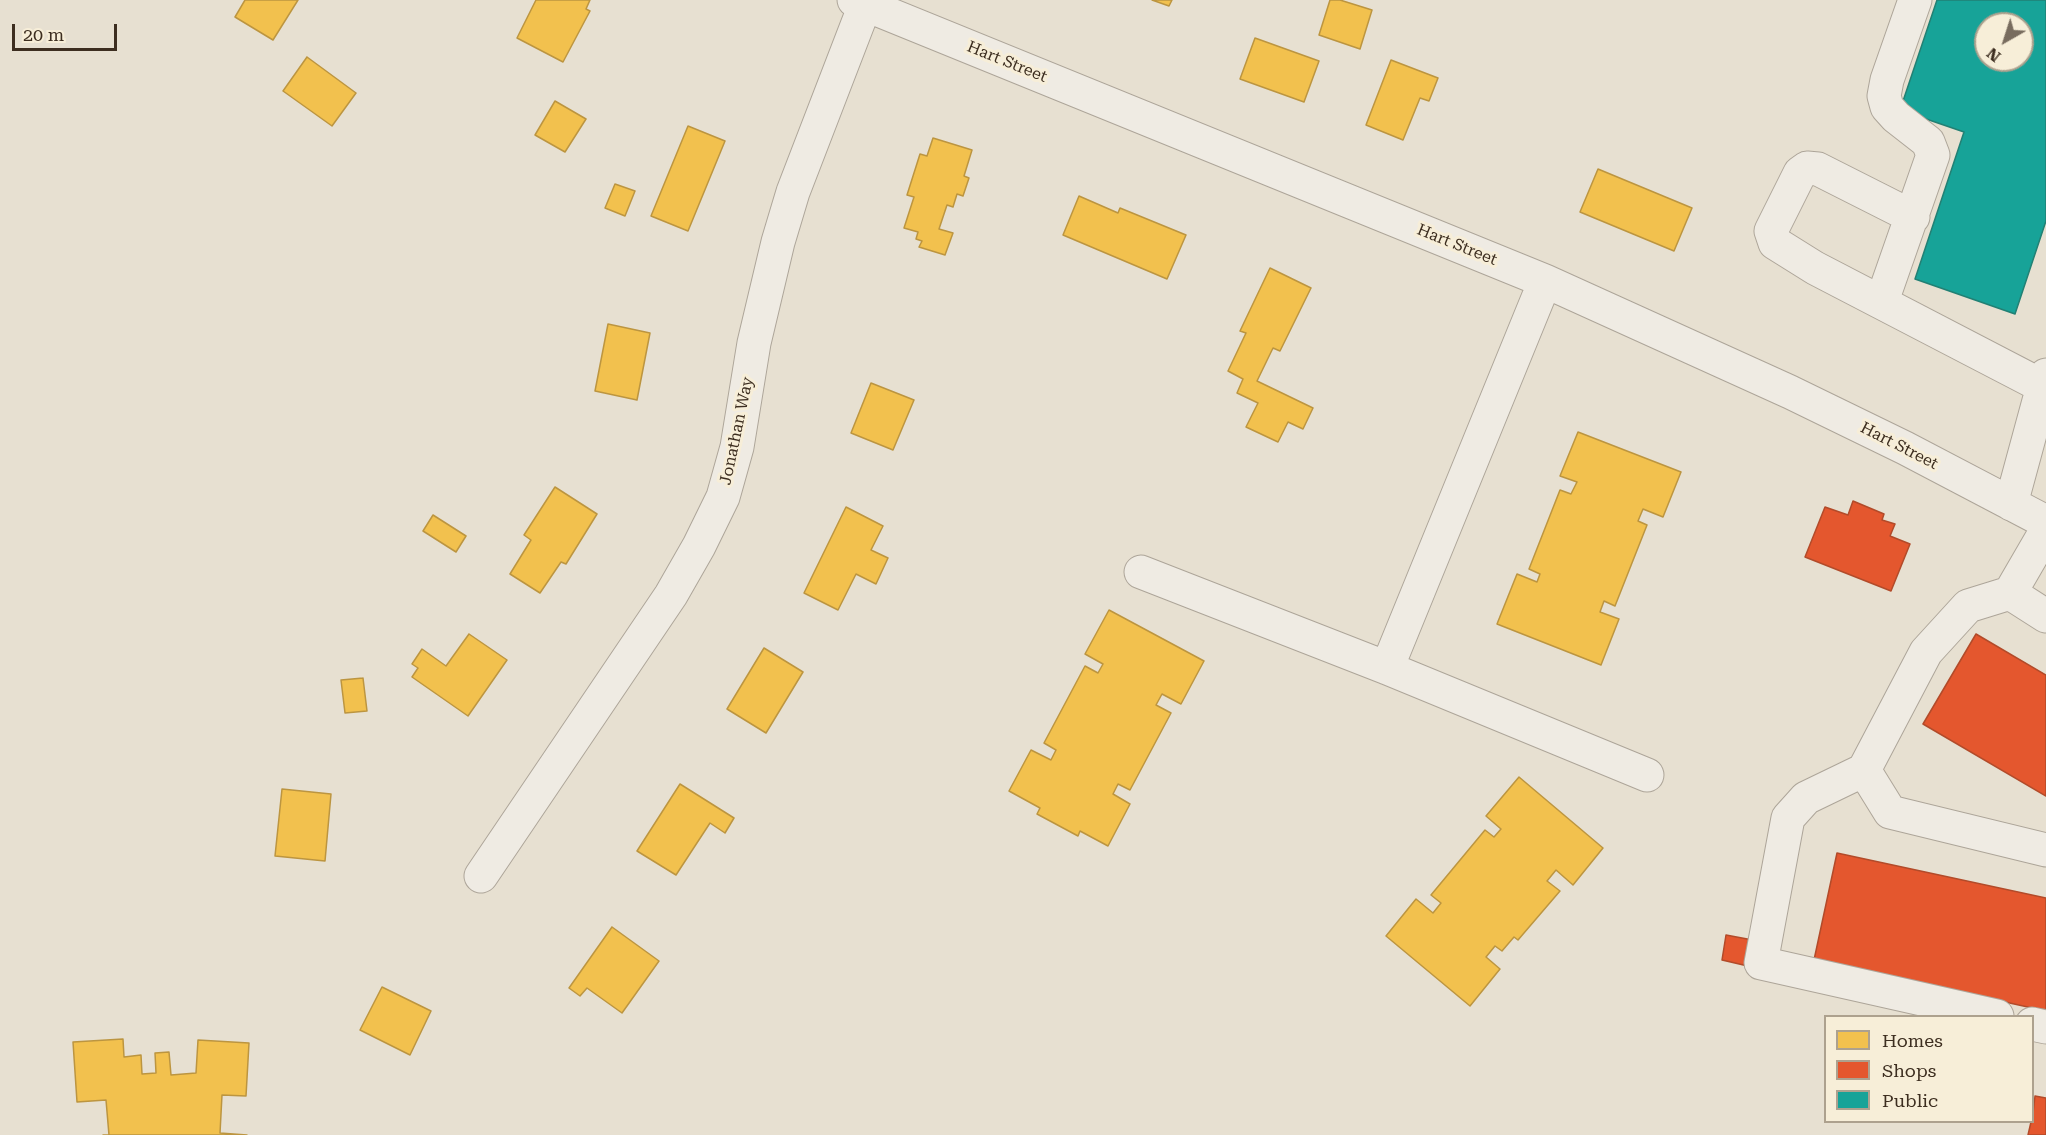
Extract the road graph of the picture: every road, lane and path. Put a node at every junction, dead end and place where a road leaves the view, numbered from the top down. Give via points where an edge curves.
1 (1915, 0) edge
2 (860, 2) edge
3 (1913, 217) junction
4 (1545, 281) junction
5 (1882, 301) junction
6 (2045, 383) edge
7 (2011, 504) junction
8 (2046, 522) edge
9 (2046, 531) edge
10 (1141, 572) dead end
11 (2010, 594) junction
12 (2046, 616) edge
13 (1387, 668) junction
14 (1864, 770) junction
15 (1647, 776) dead end
16 (2046, 850) edge
17 (481, 876) dead end
18 (1988, 1015) edge

1 - 3 street via 1884,96 1887,107 1928,142 1933,155
2 - 4 street, Hart Street
2 - 17 street, Jonathan Way via 778,242 754,343 737,447 723,497 671,595
3 - 5 street
3 - 5 street via 1818,169 1807,168 1800,173 1771,231 1775,243
4 - 7 street, Hart Street via 1790,392
4 - 13 street
5 - 6 street
6 - 7 street
7 - 8 street, Hart Street
9 - 11 street
10 - 13 street
11 - 12 street
11 - 14 street via 1968,606 1926,651
13 - 15 street
14 - 16 street via 1890,812
14 - 18 street via 1806,798 1788,818 1761,963

